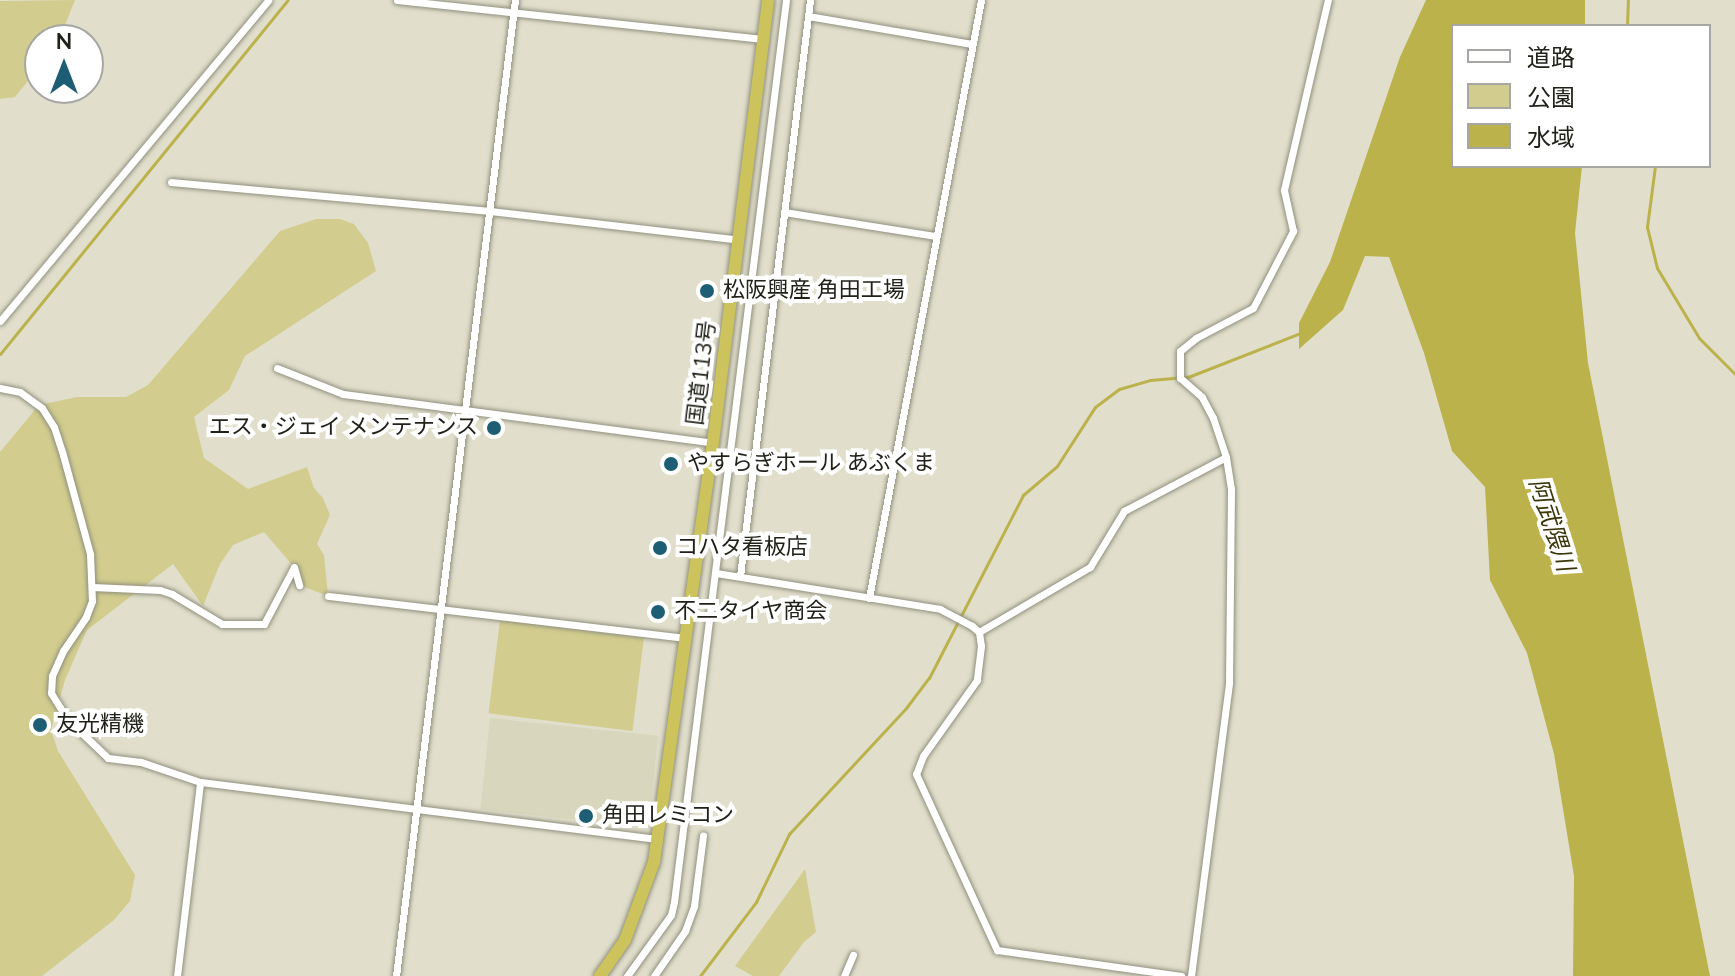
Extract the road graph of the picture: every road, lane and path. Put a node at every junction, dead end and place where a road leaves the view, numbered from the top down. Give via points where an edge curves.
1 (268, 0) edge
2 (397, 0) edge
3 (515, 0) edge
4 (768, 0) edge
5 (786, 0) edge
6 (810, 0) edge
7 (981, 0) edge
8 (1328, 0) edge
9 (514, 10) junction
10 (808, 16) junction
11 (763, 39) junction
12 (972, 44) junction
13 (171, 182) dead end
14 (490, 211) junction
15 (784, 212) junction
16 (936, 236) junction
17 (739, 240) junction
18 (0, 321) edge
19 (277, 368) dead end
20 (0, 388) edge
21 (467, 411) junction
22 (713, 443) junction
23 (1226, 457) junction
24 (716, 573) junction
25 (740, 576) junction
26 (299, 585) dead end
27 (92, 587) junction
28 (328, 596) dead end
29 (869, 598) junction
30 (443, 609) junction
31 (979, 632) junction
32 (687, 638) junction
33 (200, 782) junction
34 (418, 809) junction
35 (703, 836) dead end
36 (657, 839) junction
37 (853, 955) dead end
38 (177, 976) edge
39 (396, 976) edge
40 (600, 976) edge
41 (627, 976) edge
42 (654, 976) edge
43 (844, 976) edge
44 (1181, 976) edge
45 (1191, 976) edge

1 - 18 street
2 - 9 street
3 - 9 street
4 - 11 highway, 国道113号
5 - 24 street
6 - 10 street
7 - 12 street
8 - 23 street via 1284,190 1293,231 1253,308 1180,351 1180,378 1202,397
9 - 11 street
9 - 14 street
10 - 12 street
10 - 15 street
11 - 17 highway, 国道113号
12 - 16 street
13 - 14 street
14 - 17 street
14 - 21 street
15 - 16 street
15 - 25 street
16 - 29 street
17 - 22 highway, 国道113号
19 - 21 street via 343,394
20 - 27 street via 26,395 54,427 90,554
21 - 22 street
21 - 30 street
22 - 32 highway, 国道113号
23 - 31 street via 1124,511 1090,567
23 - 45 street via 1231,489 1229,682
24 - 25 street
24 - 41 street via 674,902 671,915
25 - 29 street
26 - 27 street via 294,567 264,624 232,625 205,616 172,594
27 - 33 street via 86,617 52,676 51,693 60,710 108,758 141,762
28 - 30 street
29 - 31 street via 940,609
30 - 32 street
30 - 34 street
31 - 44 street via 977,680 916,774 997,950
32 - 36 highway, 国道113号
33 - 34 street
33 - 38 street
34 - 36 street
34 - 39 street
35 - 42 street via 694,906 685,931
36 - 40 highway, 国道113号 via 650,881 637,914
37 - 43 street

